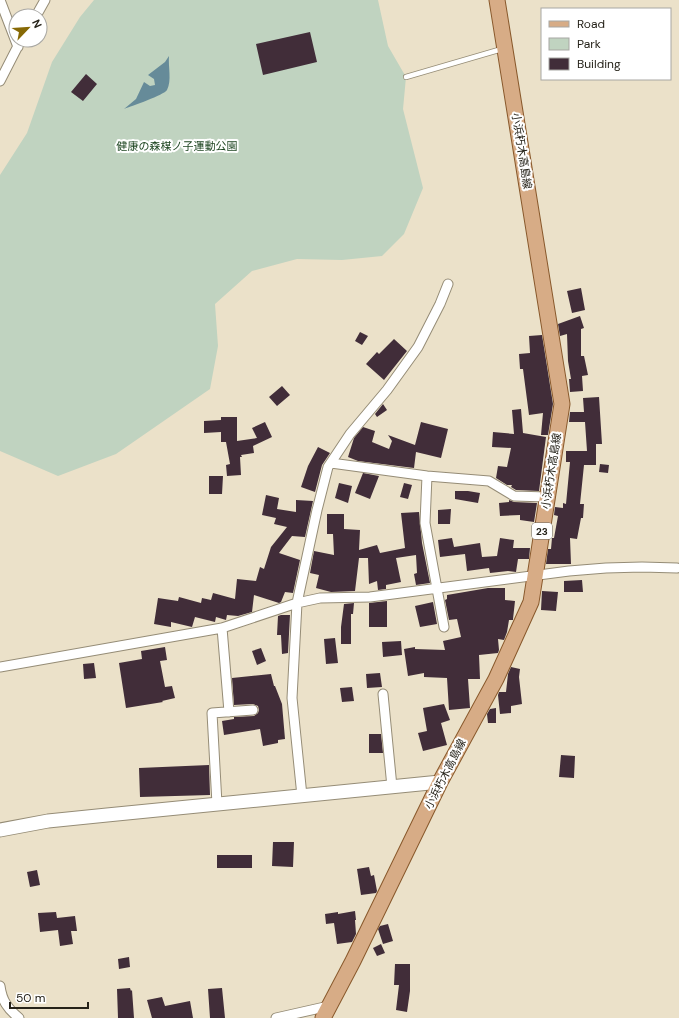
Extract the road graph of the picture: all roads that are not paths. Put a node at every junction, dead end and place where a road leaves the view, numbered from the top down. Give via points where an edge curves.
1 (0, 0) edge
2 (497, 0) edge
3 (8, 18) edge
4 (18, 48) edge
5 (506, 48) junction
6 (406, 77) dead end
7 (0, 81) edge
8 (448, 284) dead end
9 (331, 462) junction
10 (427, 476) junction
11 (547, 497) junction
12 (677, 568) dead end
13 (535, 576) junction
14 (437, 588) junction
15 (297, 603) junction
16 (444, 627) dead end
17 (222, 628) junction
18 (0, 667) edge
19 (383, 694) dead end
20 (253, 710) dead end
21 (229, 712) junction
22 (440, 782) junction
23 (392, 787) junction
24 (302, 796) junction
25 (217, 804) junction
26 (0, 830) edge
27 (0, 986) edge
28 (326, 1012) edge
29 (19, 1018) edge
30 (276, 1018) edge

1 - 3 street
2 - 5 main road, 小浜朽木高島線 / 23
4 - 7 street
5 - 6 lane
5 - 11 main road, 小浜朽木高島線 / 23 via 562,404
8 - 9 street via 418,346
9 - 10 street
9 - 15 street via 316,510
10 - 11 street via 490,481 514,496
10 - 14 street via 425,524
11 - 13 main road, 小浜朽木高島線 / 23
12 - 13 street via 606,568
13 - 14 street
13 - 22 main road, 小浜朽木高島線 / 23 via 531,602 496,678
14 - 15 street via 370,597 320,598
14 - 16 street
15 - 17 street
15 - 24 street via 292,698
17 - 18 street
17 - 21 street
19 - 23 street
20 - 21 street
21 - 25 street via 212,713
22 - 23 main road
22 - 28 main road, 小浜朽木高島線 / 23
23 - 24 main road
24 - 25 main road
25 - 26 main road via 48,821
27 - 29 street via 9,1010
28 - 30 street

